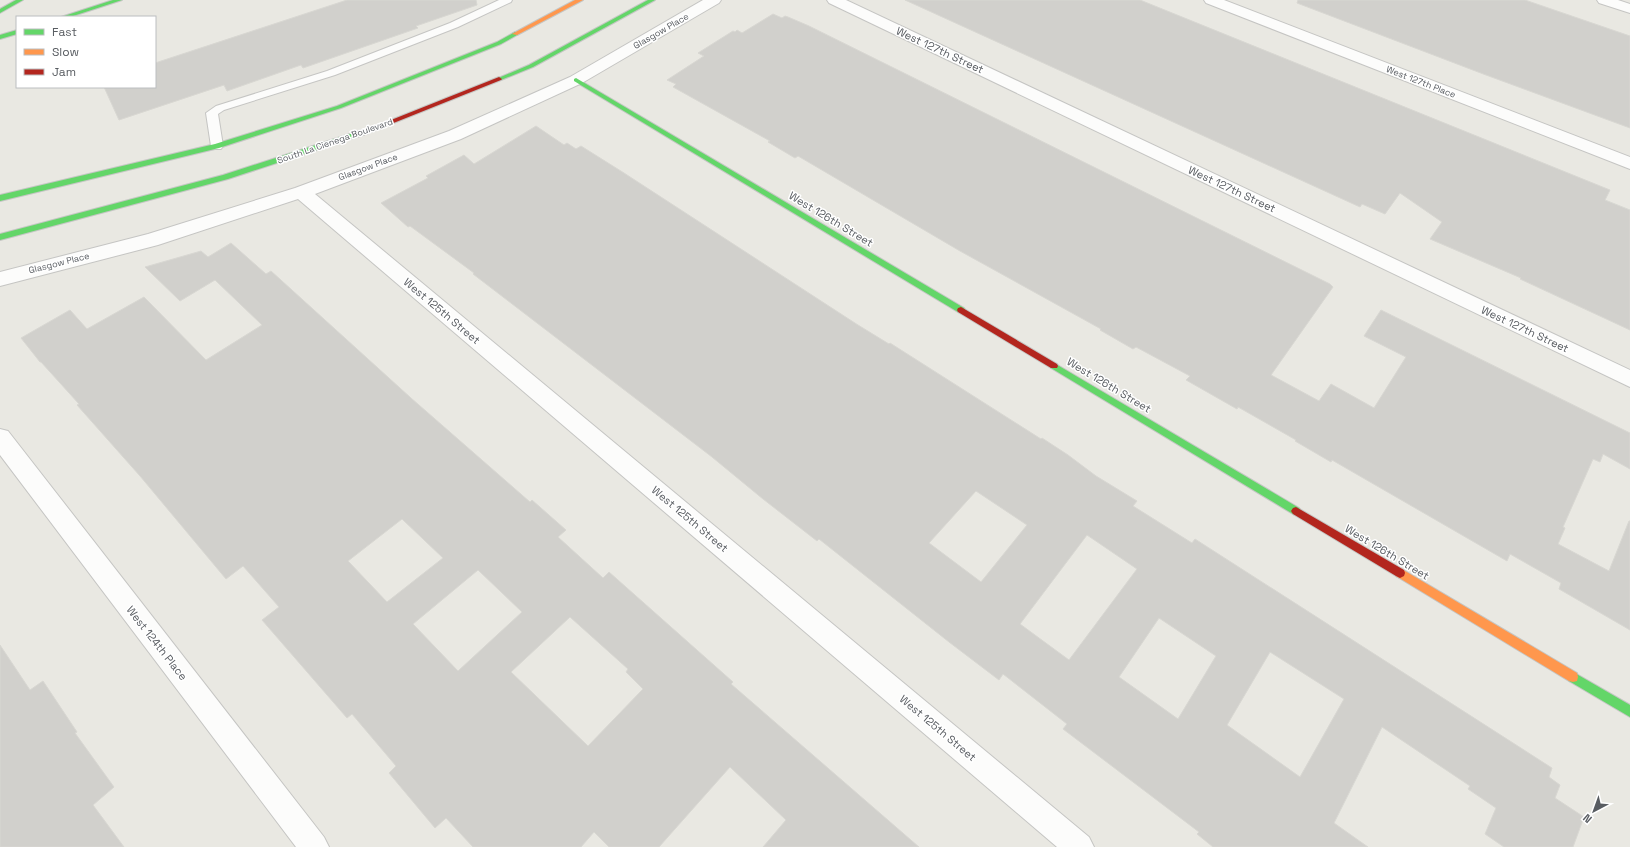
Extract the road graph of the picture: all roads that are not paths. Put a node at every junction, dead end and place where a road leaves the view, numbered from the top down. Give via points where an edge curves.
1 (20, 0) edge
2 (119, 0) edge
3 (507, 0) edge
4 (580, 0) edge
5 (652, 0) edge
6 (714, 0) edge
7 (834, 0) edge
8 (1211, 0) edge
9 (1604, 0) edge
10 (1630, 9) edge
11 (0, 11) edge
12 (67, 16) edge
13 (16, 32) edge
14 (0, 37) edge
15 (576, 80) junction
16 (217, 146) junction
17 (1630, 163) edge
18 (301, 192) junction
19 (0, 198) edge
20 (0, 237) edge
21 (0, 279) edge
22 (1630, 379) edge
23 (0, 438) edge
24 (1630, 711) edge
25 (314, 847) edge
26 (1079, 847) edge

1 - 11 main road
2 - 12 main road
3 - 16 lane via 454,25 330,73 220,108 212,113
4 - 16 main road via 499,43 339,107
5 - 20 main road, South La Cienega Boulevard via 531,66 357,135 225,177
6 - 15 street, Glasgow Place
7 - 22 street, West 127th Street
8 - 17 street, West 127th Place
9 - 10 street
13 - 14 main road
15 - 18 street, Glasgow Place via 454,135
15 - 24 main road, West 126th Street
16 - 19 main road
18 - 21 street, Glasgow Place via 151,240
18 - 26 street, West 125th Street
23 - 25 street, West 124th Place

